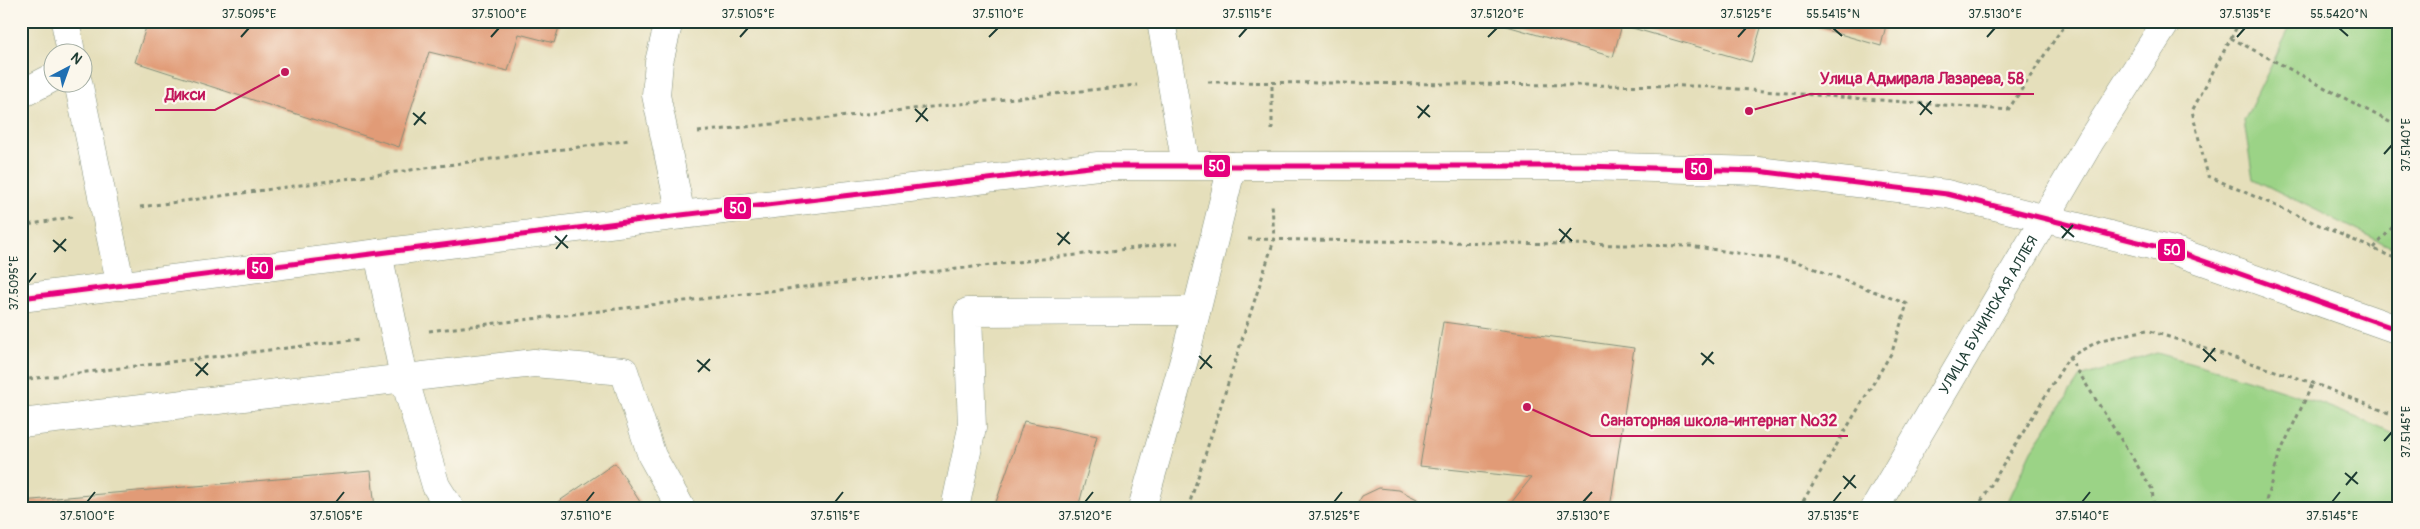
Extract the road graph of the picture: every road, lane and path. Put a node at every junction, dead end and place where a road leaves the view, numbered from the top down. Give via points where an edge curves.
1 (65, 21) edge
2 (668, 21) edge
3 (1161, 21) edge
4 (2067, 21) edge
5 (2167, 21) edge
6 (2240, 21) edge
7 (2231, 38) junction
8 (69, 42) edge
9 (1171, 82) junction
10 (42, 83) edge
11 (80, 92) edge
12 (21, 94) edge
13 (2399, 127) edge
14 (664, 135) junction
15 (1186, 166) junction
16 (1232, 166) junction
17 (105, 212) junction
18 (681, 215) junction
19 (2044, 218) junction
20 (2399, 220) edge
21 (21, 226) edge
22 (1274, 240) dead end
23 (2374, 248) junction
24 (378, 253) junction
25 (2399, 260) edge
26 (121, 286) junction
27 (21, 298) edge
28 (1907, 304) dead end
29 (1196, 311) junction
30 (2399, 330) edge
31 (2069, 357) junction
32 (404, 377) junction
33 (2313, 383) junction
34 (2399, 417) edge
35 (21, 423) edge
36 (450, 508) edge
37 (681, 508) edge
38 (955, 508) edge
39 (1142, 508) edge
40 (1188, 508) edge
41 (1799, 508) edge
42 (1875, 508) edge
43 (1977, 508) edge
44 (2154, 508) edge
45 (2264, 508) edge

1 - 8 street
2 - 14 street via 656,96
3 - 9 street
4 - 9 path via 2008,110 1698,86
5 - 19 street, УЛИЦА БУНИНСКАЯ АЛЛЕЯ
6 - 7 path
7 - 13 path
7 - 23 path via 2192,111 2208,176
9 - 14 path
9 - 15 street
10 - 12 street
11 - 17 street
14 - 17 path
14 - 18 street
15 - 16 street
15 - 18 street via 1098,166
16 - 19 street via 1584,166 1752,171 1947,194
16 - 29 street
17 - 21 path
17 - 26 street
18 - 24 street
19 - 30 street via 2178,252
19 - 42 street, УЛИЦА БУНИНСКАЯ АЛЛЕЯ
20 - 23 path
22 - 40 path
23 - 25 path
24 - 26 street
24 - 32 street
26 - 27 street
28 - 41 path via 1892,352
29 - 38 street via 968,312 972,428
29 - 39 street
31 - 33 path via 2101,340 2147,330
31 - 43 path
31 - 44 path via 2152,489
32 - 35 street
32 - 36 street via 436,486
32 - 37 street via 534,362 624,371 652,456
33 - 34 path
33 - 45 path via 2279,455

